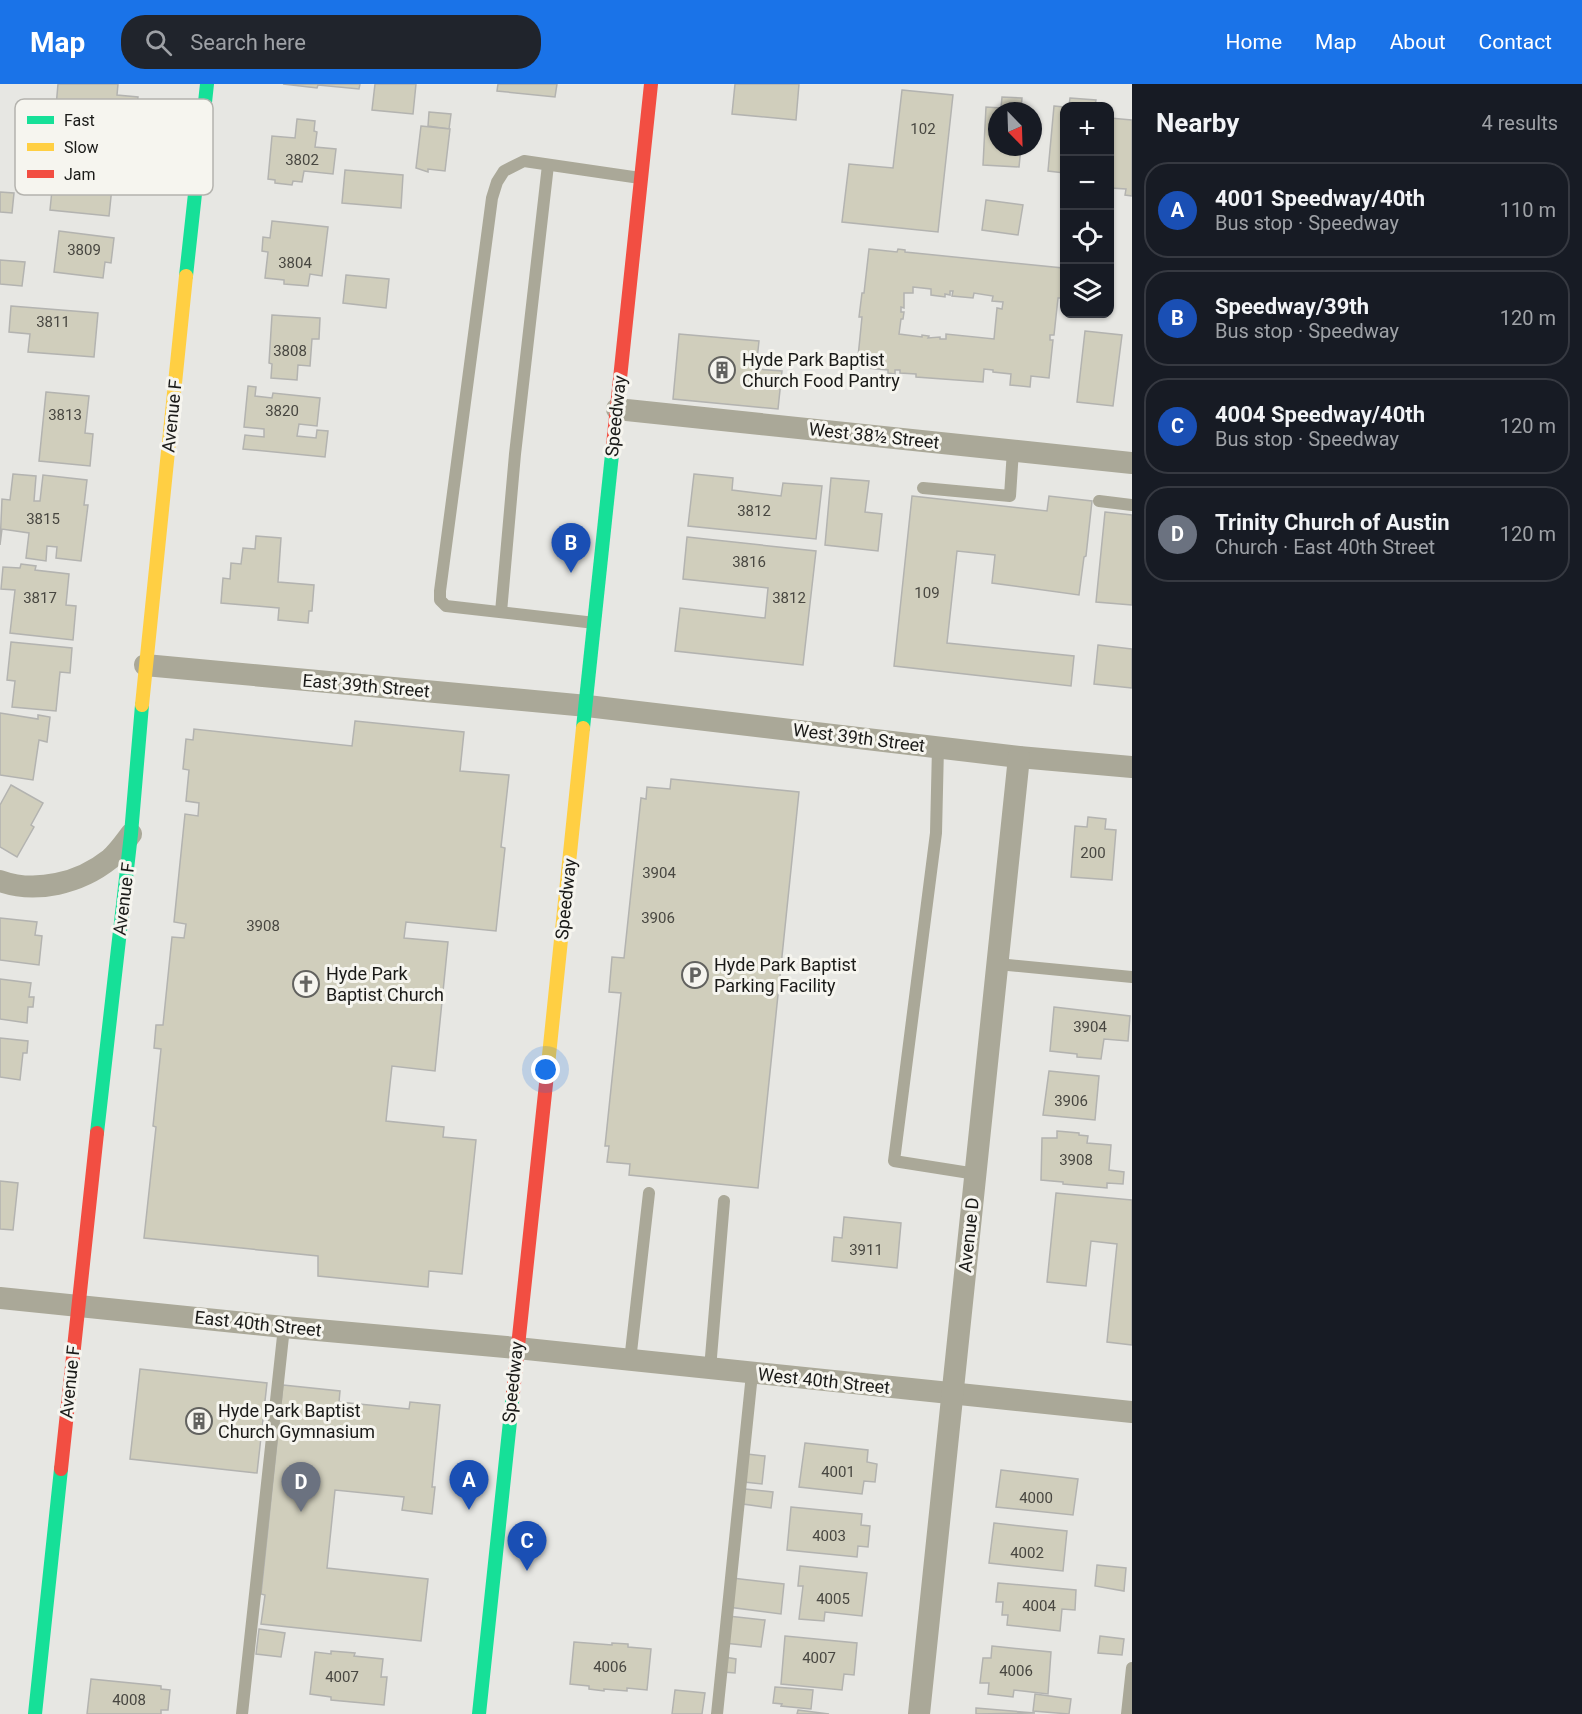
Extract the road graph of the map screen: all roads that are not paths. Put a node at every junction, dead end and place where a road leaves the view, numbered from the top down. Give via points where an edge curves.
1 (207, 84) edge
2 (651, 84) edge
3 (205, 99) edge
4 (548, 165) junction
5 (641, 178) junction
6 (195, 195) edge
7 (617, 409) junction
8 (1013, 450) junction
9 (1132, 463) edge
10 (923, 488) dead end
11 (1099, 501) dead end
12 (1132, 505) edge
13 (501, 612) junction
14 (595, 623) junction
15 (145, 665) junction
16 (587, 706) junction
17 (938, 747) junction
18 (1019, 757) junction
19 (1132, 767) edge
20 (132, 834) junction
21 (0, 881) edge
22 (998, 964) junction
23 (1132, 977) edge
24 (976, 1174) junction
25 (649, 1193) dead end
26 (724, 1201) dead end
27 (0, 1298) edge
28 (78, 1306) junction
29 (284, 1327) junction
30 (517, 1348) junction
31 (630, 1360) junction
32 (710, 1369) junction
33 (752, 1374) junction
34 (952, 1394) junction
35 (1132, 1412) edge
36 (1132, 1668) edge
37 (35, 1714) edge
38 (242, 1714) edge
39 (479, 1714) edge
40 (717, 1714) edge
41 (919, 1714) edge
42 (1127, 1714) edge

1 - 3 street, Avenue F
2 - 5 street, Speedway
4 - 5 lane
4 - 13 lane
4 - 13 lane via 524,161 504,171 492,198 440,591 440,600 446,606
5 - 7 street, Speedway
6 - 15 street, Avenue F
7 - 8 street, West 38½ Street
7 - 14 street, Speedway
8 - 9 street, West 38½ Street
8 - 10 lane via 1011,496
11 - 12 lane
13 - 14 lane
14 - 16 street, Speedway
15 - 16 street, East 39th Street
15 - 20 street, Avenue F
16 - 17 street, West 39th Street
16 - 30 street, Speedway
17 - 18 street, West 39th Street
17 - 24 lane via 936,833 894,1161
18 - 19 street, West 39th Street
18 - 22 street, Avenue D
20 - 21 street via 110,859 60,884 31,888
20 - 28 street, Avenue F
22 - 23 lane
22 - 24 street, Avenue D
24 - 34 street, Avenue D
25 - 31 lane
26 - 32 lane
27 - 28 street, East 40th Street
28 - 29 street, East 40th Street
28 - 37 street, Avenue F
29 - 30 street, East 40th Street
29 - 38 lane
30 - 31 street, West 40th Street
30 - 39 street, Speedway
31 - 32 street, West 40th Street
32 - 33 street, West 40th Street
33 - 34 street, West 40th Street
33 - 40 lane
34 - 35 street, West 40th Street
34 - 41 street, Avenue D
36 - 42 lane

